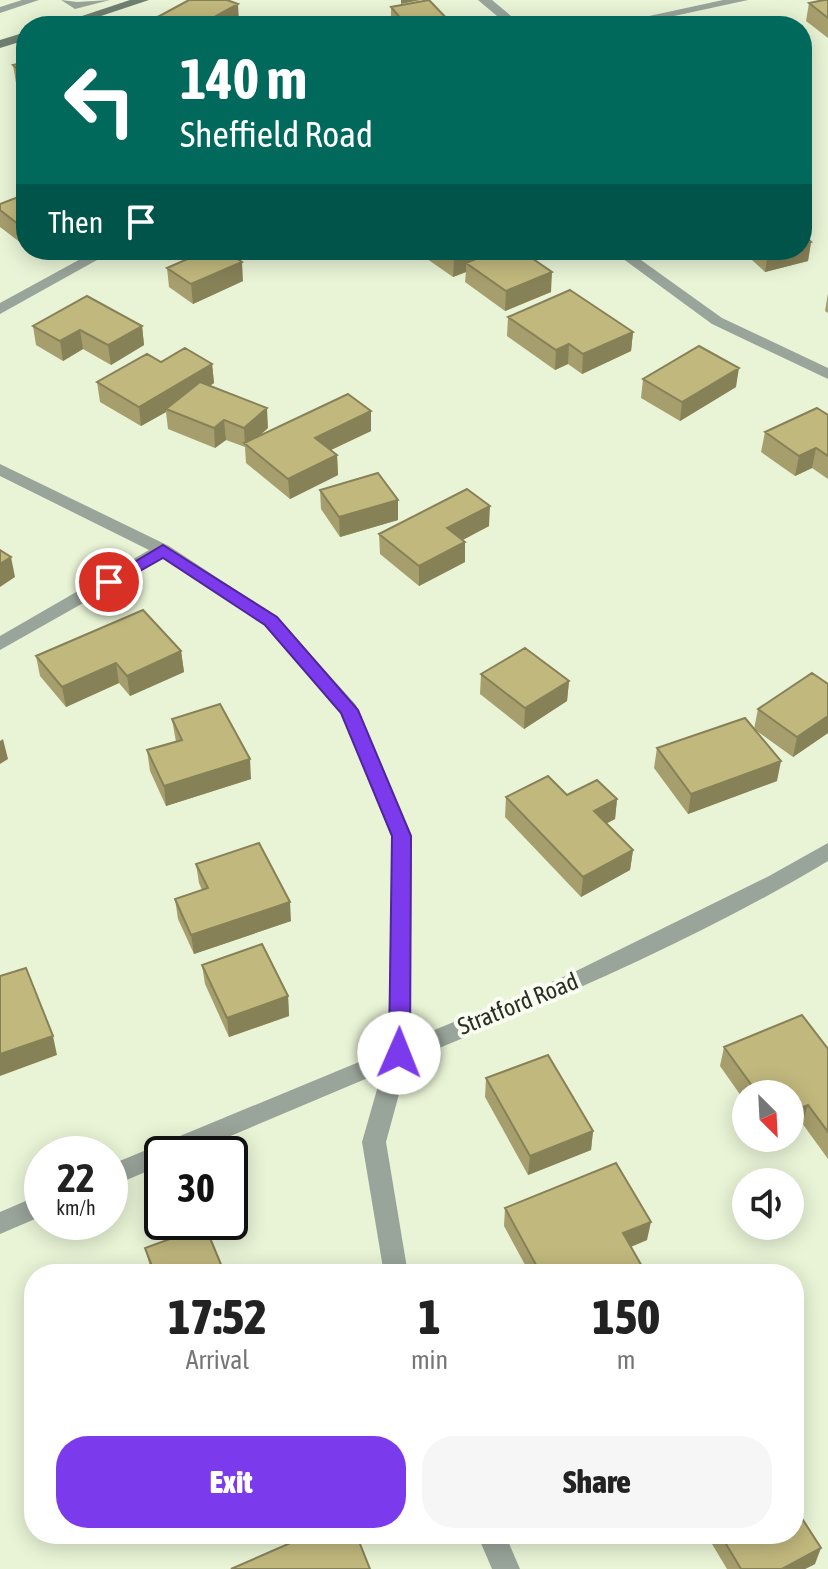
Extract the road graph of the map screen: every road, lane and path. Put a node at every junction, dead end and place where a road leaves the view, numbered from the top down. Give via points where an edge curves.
1 (34, 0) edge
2 (66, 0) edge
3 (143, 0) edge
4 (484, 0) edge
5 (742, 0) edge
6 (108, 3) edge
7 (0, 10) edge
8 (80, 16) edge
9 (504, 16) edge
10 (660, 16) edge
11 (90, 260) edge
12 (632, 260) edge
13 (0, 309) edge
14 (828, 374) edge
15 (0, 469) edge
16 (163, 550) junction
17 (0, 644) edge
18 (828, 851) edge
19 (399, 1053) junction
20 (128, 1168) edge
21 (24, 1213) edge
22 (0, 1223) edge
23 (394, 1264) edge
24 (495, 1544) edge
25 (506, 1569) edge

1 - 7 lane
2 - 6 lane via 75,6
3 - 6 main road
4 - 9 street
5 - 10 street
6 - 8 main road
11 - 13 street
12 - 14 street via 717,321
15 - 16 street
16 - 17 street
16 - 19 street via 271,621 349,710 402,836
18 - 19 street, Stratford Road via 576,981
19 - 20 street, Stratford Road
19 - 23 street via 374,1142
21 - 22 street
24 - 25 street

